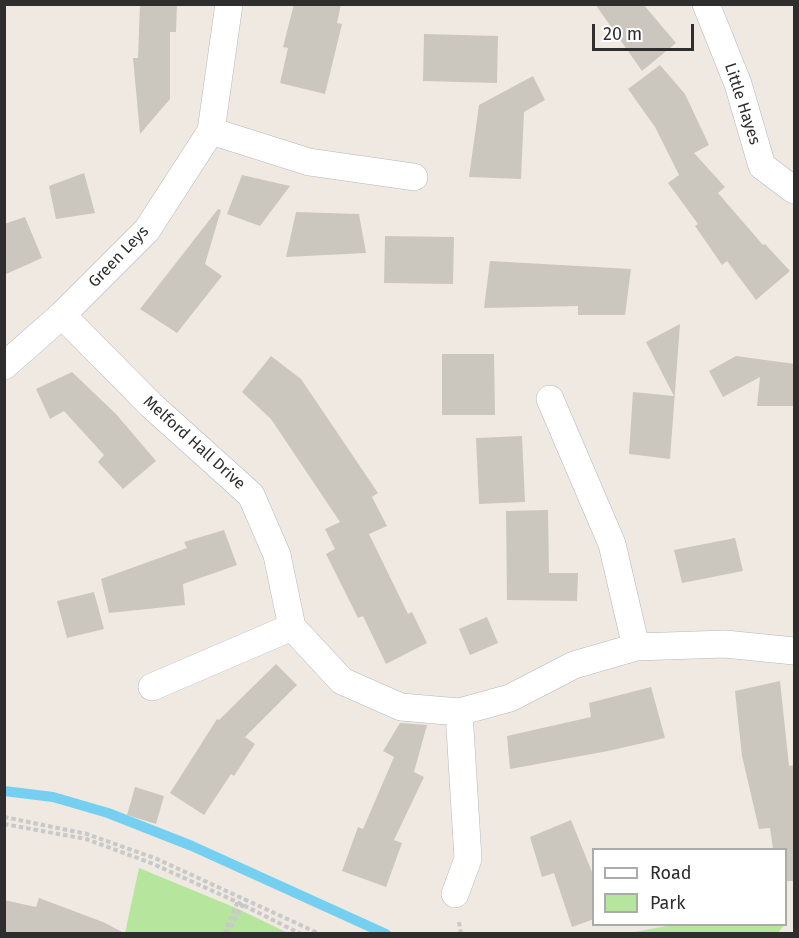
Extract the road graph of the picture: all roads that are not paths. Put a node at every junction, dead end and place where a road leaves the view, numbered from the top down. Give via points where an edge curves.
1 (229, 4) edge
2 (706, 4) edge
3 (212, 131) junction
4 (414, 177) dead end
5 (795, 190) edge
6 (62, 315) junction
7 (4, 366) edge
8 (550, 399) dead end
9 (292, 627) junction
10 (636, 647) junction
11 (795, 651) edge
12 (152, 687) dead end
13 (459, 712) junction
14 (456, 894) dead end

1 - 3 street, Green Leys
2 - 5 street, Little Hayes via 738,84 762,166
3 - 4 street via 309,162
3 - 6 street, Green Leys via 147,230
6 - 7 street, Green Leys
6 - 9 street, Melford Hall Drive via 151,405 250,495 277,555
8 - 10 street via 612,544
9 - 12 street
9 - 13 street via 342,681 401,707
10 - 11 street via 725,644
10 - 13 street via 574,665 510,698
13 - 14 street via 468,859

